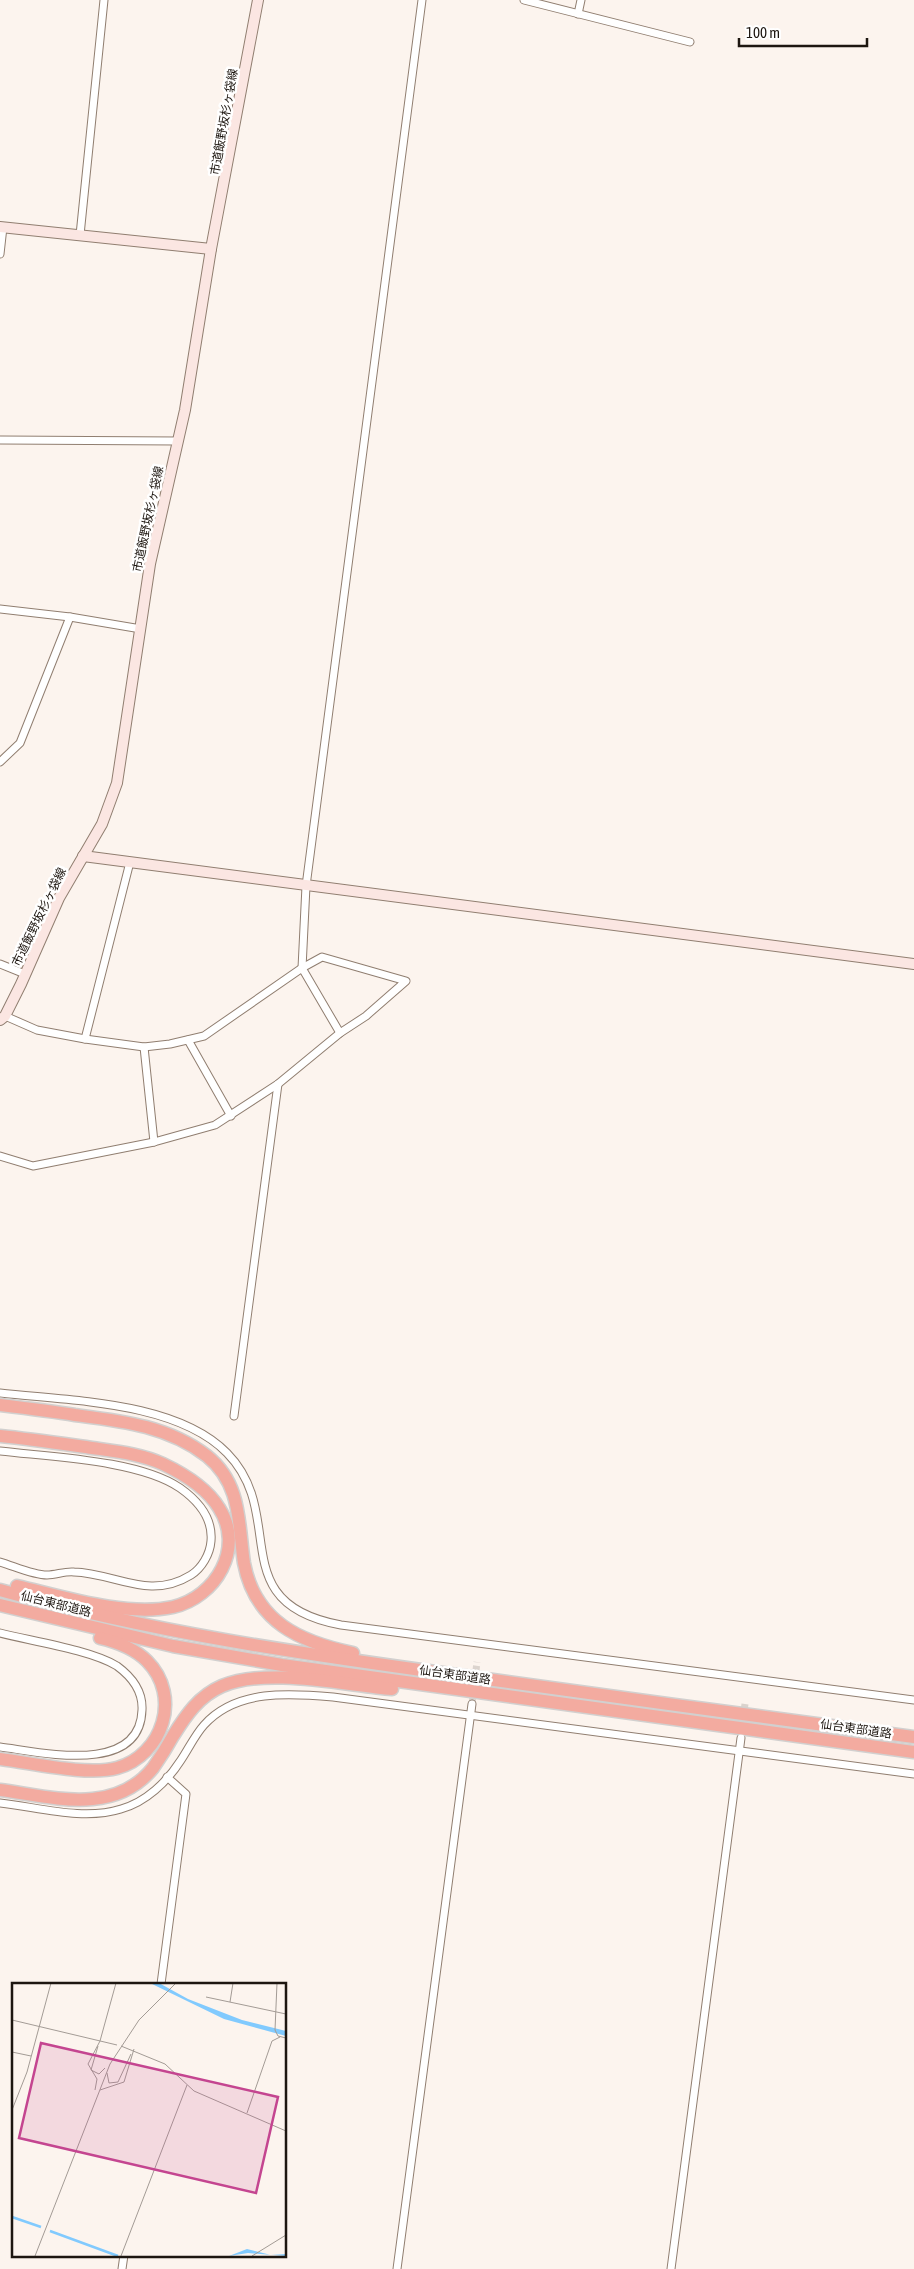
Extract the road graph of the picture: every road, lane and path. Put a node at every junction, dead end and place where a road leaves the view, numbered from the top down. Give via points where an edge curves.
1 (104, 0) edge
2 (258, 0) edge
3 (422, 0) edge
4 (524, 0) edge
5 (581, 0) edge
6 (578, 14) junction
7 (690, 42) dead end
8 (2, 227) edge
9 (80, 235) junction
10 (211, 249) junction
11 (0, 254) edge
12 (0, 440) edge
13 (178, 441) junction
14 (0, 609) edge
15 (70, 617) junction
16 (141, 628) junction
17 (0, 762) edge
18 (83, 856) junction
19 (130, 862) junction
20 (306, 886) junction
21 (0, 964) edge
22 (914, 964) edge
23 (302, 968) junction
24 (25, 974) junction
25 (2, 1018) edge
26 (340, 1033) junction
27 (86, 1039) junction
28 (188, 1040) junction
29 (144, 1047) junction
30 (278, 1084) junction
31 (231, 1116) junction
32 (154, 1142) junction
33 (0, 1156) edge
34 (0, 1393) edge
35 (0, 1405) edge
36 (234, 1416) dead end
37 (0, 1436) edge
38 (0, 1451) edge
39 (0, 1562) edge
40 (0, 1582) edge
41 (0, 1590) edge
42 (0, 1605) edge
43 (0, 1612) edge
44 (0, 1633) edge
45 (519, 1684) junction
46 (519, 1699) junction
47 (914, 1700) edge
48 (472, 1704) tunnel mouth
49 (470, 1716) junction
50 (914, 1737) edge
51 (740, 1738) tunnel mouth
52 (0, 1747) edge
53 (739, 1749) junction
54 (914, 1752) edge
55 (0, 1759) edge
56 (914, 1774) edge
57 (167, 1777) junction
58 (0, 1790) edge
59 (0, 1803) edge
60 (161, 1983) edge
61 (124, 2256) edge
62 (122, 2269) edge
63 (397, 2269) edge
64 (671, 2269) edge

1 - 9 street
2 - 10 street, 市道飯野坂杉ヶ袋線
3 - 20 street
4 - 6 street
5 - 6 street
6 - 7 street
8 - 9 street
8 - 11 street
9 - 10 street
10 - 13 street, 市道飯野坂杉ヶ袋線
12 - 13 street
13 - 16 street, 市道飯野坂杉ヶ袋線 via 150,564
14 - 15 street
15 - 16 street
15 - 17 street via 20,743
16 - 18 street, 市道飯野坂杉ヶ袋線 via 117,782 102,824
18 - 19 street
18 - 24 street, 市道飯野坂杉ヶ袋線 via 59,898
19 - 20 street
19 - 27 street
20 - 22 street
20 - 23 street
21 - 24 street
23 - 26 street
23 - 26 street via 322,957 406,980 366,1016
23 - 28 street via 204,1036
24 - 25 street, 市道飯野坂杉ヶ袋線
25 - 27 street via 37,1030
26 - 30 street
27 - 29 street
28 - 29 street
28 - 31 street
29 - 32 street
30 - 31 street
30 - 36 street
31 - 32 street via 215,1125
32 - 33 street via 33,1166
34 - 47 street via 150,1412 174,1420 214,1443 227,1453 248,1482 271,1585 286,1602 318,1620
35 - 45 highway via 140,1424 181,1440 207,1456 224,1475 236,1498 244,1563 252,1590 268,1614 294,1634 327,1648
37 - 40 highway via 131,1454 164,1465 198,1485 214,1500 225,1518 229,1548 222,1570 210,1587 184,1604 162,1609 108,1606
38 - 39 street via 134,1468 156,1476 195,1500 204,1510 211,1534 209,1552 196,1572 161,1586 130,1584 73,1572 46,1575
41 - 45 highway, 仙台東部道路 via 102,1616 233,1642
42 - 46 highway, 仙台東部道路 via 192,1649
43 - 55 highway via 114,1642 136,1652 148,1662 161,1683 166,1709 158,1735 150,1747 141,1756 118,1768 91,1770
44 - 52 street via 90,1655 116,1666 135,1683 142,1701 140,1724 128,1742 103,1754
45 - 50 highway, 仙台東部道路
46 - 54 highway, 仙台東部道路
46 - 58 highway via 286,1678 235,1682 213,1690 195,1704 152,1768 124,1792 78,1800
48 - 49 street
49 - 53 street
49 - 57 street via 300,1694 266,1696 216,1713
49 - 63 street
51 - 53 street
53 - 56 street
53 - 64 street
57 - 59 street via 134,1805 112,1812 92,1814
57 - 60 street via 186,1794
61 - 62 street

